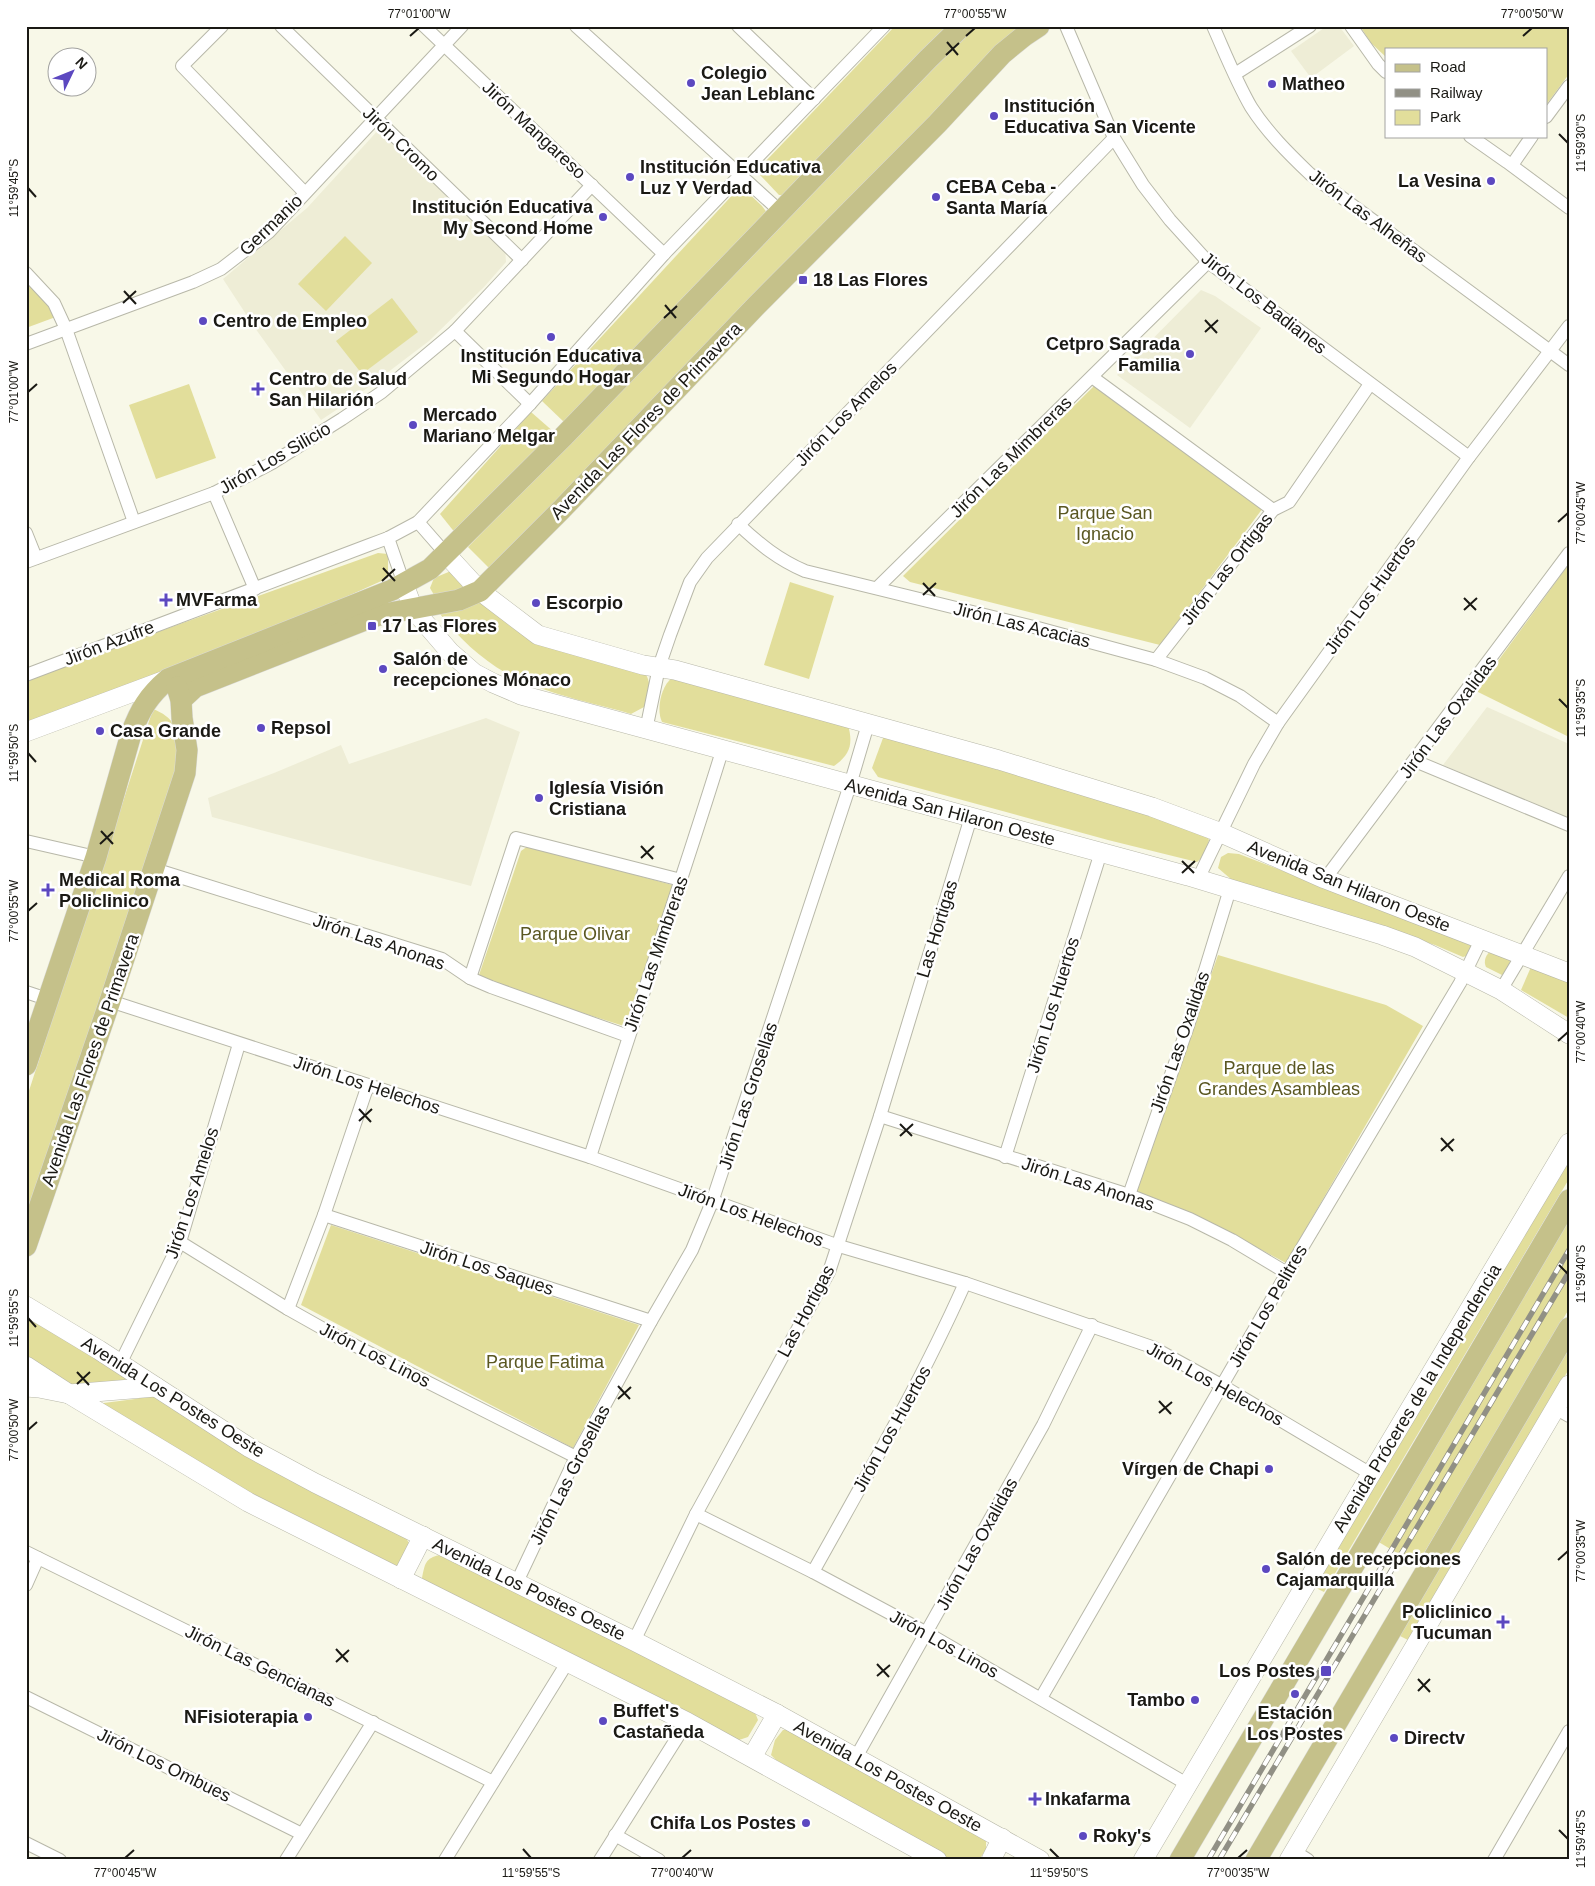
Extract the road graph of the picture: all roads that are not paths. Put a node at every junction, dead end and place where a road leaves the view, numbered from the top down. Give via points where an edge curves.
1 (222, 26) edge
2 (281, 26) edge
3 (424, 26) edge
4 (462, 26) edge
5 (576, 26) edge
6 (738, 26) edge
7 (884, 26) edge
8 (962, 26) edge
9 (1039, 26) edge
10 (1066, 26) edge
11 (1213, 26) edge
12 (1310, 26) edge
13 (1351, 26) edge
14 (444, 46) junction
15 (1385, 71) edge
16 (1235, 74) junction
17 (1569, 86) edge
18 (814, 100) junction
19 (1548, 114) edge
20 (375, 119) junction
21 (1114, 138) junction
22 (1473, 138) edge
23 (1531, 138) edge
24 (1512, 165) junction
25 (740, 176) junction
26 (592, 185) junction
27 (306, 193) junction
28 (1569, 208) edge
29 (781, 212) junction
30 (664, 254) junction
31 (522, 260) junction
32 (1208, 262) junction
33 (26, 273) edge
34 (1569, 326) edge
35 (66, 329) junction
36 (455, 331) junction
37 (26, 344) edge
38 (1550, 352) junction
39 (1569, 365) edge
40 (1092, 377) junction
41 (1370, 384) junction
42 (530, 404) junction
43 (1469, 457) junction
44 (214, 493) junction
45 (1273, 510) junction
46 (134, 522) junction
47 (418, 522) junction
48 (738, 524) junction
49 (26, 533) edge
50 (388, 538) junction
51 (1569, 553) edge
52 (446, 554) junction
53 (31, 560) edge
54 (404, 584) junction
55 (877, 588) junction
56 (255, 589) junction
57 (480, 591) junction
58 (413, 609) junction
59 (1156, 660) junction
60 (659, 667) junction
61 (26, 675) edge
62 (168, 679) junction
63 (182, 700) junction
64 (1278, 723) junction
65 (868, 724) junction
66 (646, 730) junction
67 (26, 732) edge
68 (722, 751) junction
69 (1415, 761) junction
70 (850, 785) junction
71 (971, 817) junction
72 (1569, 826) edge
73 (1220, 832) junction
74 (26, 841) edge
75 (1101, 852) junction
76 (96, 857) junction
77 (154, 870) junction
78 (1569, 876) edge
79 (1198, 879) junction
80 (1325, 879) junction
81 (681, 880) junction
82 (1230, 889) junction
83 (1481, 940) junction
84 (1521, 955) junction
85 (1466, 972) junction
86 (1569, 973) edge
87 (470, 978) junction
88 (1501, 990) junction
89 (26, 992) edge
90 (47, 999) junction
91 (110, 1001) junction
92 (1569, 1034) edge
93 (628, 1036) junction
94 (240, 1044) junction
95 (26, 1065) edge
96 (368, 1085) junction
97 (880, 1116) junction
98 (1569, 1143) edge
99 (590, 1157) junction
100 (1005, 1157) junction
101 (1129, 1195) junction
102 (1569, 1200) edge
103 (712, 1202) junction
104 (324, 1215) junction
105 (180, 1242) junction
106 (26, 1246) edge
107 (839, 1246) junction
108 (1287, 1273) junction
109 (965, 1283) junction
110 (26, 1306) edge
111 (288, 1310) junction
112 (651, 1321) junction
113 (1092, 1325) junction
114 (1569, 1328) edge
115 (120, 1364) junction
116 (26, 1366) edge
117 (1569, 1384) edge
118 (1221, 1385) junction
119 (156, 1387) junction
120 (26, 1388) edge
121 (68, 1394) junction
122 (1562, 1412) edge
123 (576, 1457) junction
124 (1371, 1474) junction
125 (696, 1514) junction
126 (423, 1536) junction
127 (26, 1552) edge
128 (38, 1558) junction
129 (813, 1572) junction
130 (401, 1580) junction
131 (517, 1582) junction
132 (26, 1585) edge
133 (927, 1633) junction
134 (634, 1641) junction
135 (567, 1663) junction
136 (26, 1697) edge
137 (1040, 1698) junction
138 (777, 1714) junction
139 (373, 1722) junction
140 (687, 1722) junction
141 (1569, 1731) edge
142 (752, 1757) junction
143 (856, 1759) junction
144 (493, 1782) junction
145 (1187, 1784) junction
146 (302, 1834) junction
147 (615, 1835) junction
148 (1002, 1838) junction
149 (26, 1843) edge
150 (1297, 1857) edge
151 (60, 1860) edge
152 (286, 1860) edge
153 (445, 1860) edge
154 (600, 1860) edge
155 (659, 1860) edge
156 (937, 1860) edge
157 (991, 1860) edge
158 (1040, 1860) edge
159 (1143, 1860) edge
160 (1180, 1860) edge
161 (1256, 1860) edge
162 (1494, 1860) edge

1 - 27 street via 182,66
2 - 20 street, Jirón Cromo
3 - 14 street, Jirón Mangareso
4 - 14 street, Germanio
5 - 25 street
6 - 18 street
7 - 18 street, Jirón Azufre
8 - 29 main road
9 - 57 main road, Avenida Las Flores de Primavera via 1002,54
10 - 21 street, Jirón Los Badianes
11 - 16 street, Jirón Las Alheñas
12 - 16 street
13 - 15 street
14 - 20 street, Germanio
14 - 26 street, Jirón Mangareso
16 - 38 street, Jirón Las Alheñas via 1252,107 1276,139 1310,174
17 - 19 street
18 - 25 street, Jirón Azufre
20 - 27 street, Germanio
20 - 31 street, Jirón Cromo
21 - 32 street, Jirón Los Badianes via 1143,185
21 - 48 street, Jirón Los Amelos
22 - 24 street
23 - 24 street
24 - 28 street
25 - 29 street
25 - 30 street, Jirón Azufre
26 - 30 street, Jirón Mangareso
26 - 31 street, Jirón Los Silicio
27 - 35 street, Germanio via 269,232 221,270
29 - 52 main road
30 - 42 street, Jirón Azufre
31 - 36 street, Jirón Los Silicio
32 - 40 street, Jirón Las Mimbreras
32 - 41 street, Jirón Los Badianes
33 - 35 street via 54,303
34 - 38 street, Jirón Los Huertos
35 - 37 street, Germanio
35 - 46 street
36 - 42 street
36 - 44 street, Jirón Los Silicio via 382,392 306,443
38 - 39 street, Jirón Las Alheñas
38 - 43 street, Jirón Los Huertos
40 - 45 street
40 - 55 street, Jirón Las Mimbreras
41 - 43 street, Jirón Los Badianes
41 - 45 street, Jirón Las Ortigas via 1289,502
42 - 47 street, Jirón Azufre
43 - 64 street, Jirón Los Huertos
44 - 46 street, Jirón Los Silicio
44 - 56 street
45 - 59 street, Jirón Las Ortigas
46 - 53 street, Jirón Los Silicio
47 - 50 street, Jirón Azufre
47 - 52 street, Avenida San Hilaron Oeste
48 - 55 street, Jirón Las Acacias via 758,544 784,562 805,571
48 - 60 street, Jirón Los Amelos via 690,582
49 - 53 street
50 - 54 street, Avenida San Hilaron Oeste
50 - 56 street, Jirón Azufre
51 - 69 street, Jirón Las Oxalidas
52 - 54 main road
52 - 57 main road, Avenida San Hilaron Oeste
54 - 58 main road, Avenida San Hilaron Oeste
54 - 62 main road
55 - 59 street, Jirón Las Acacias
56 - 61 street, Jirón Azufre
57 - 58 main road, Avenida Las Flores de Primavera via 459,600
57 - 60 main road, Avenida San Hilaron Oeste via 538,635
58 - 63 main road, Avenida Las Flores de Primavera via 379,615 334,631 195,687
58 - 66 main road, Avenida San Hilaron Oeste via 465,666 494,684 521,695
59 - 64 street, Jirón Las Acacias via 1205,678 1240,696
60 - 65 main road, Avenida San Hilaron Oeste
60 - 66 street, Jirón Los Amelos
62 - 63 main road, Avenida Las Flores de Primavera via 178,688
62 - 67 main road
62 - 76 main road via 152,692 136,719
63 - 77 main road, Avenida Las Flores de Primavera via 187,750 185,772
64 - 73 street, Jirón Los Huertos
65 - 70 street, Jirón Las Grosellas
65 - 73 main road, Avenida San Hilaron Oeste via 1087,786
66 - 68 main road, Avenida San Hilaron Oeste
68 - 70 main road, Avenida San Hilaron Oeste
68 - 81 street, Jirón Las Mimbreras
69 - 72 street
69 - 80 street, Jirón Las Oxalidas
70 - 71 main road, Avenida San Hilaron Oeste
70 - 103 street, Jirón Las Grosellas
71 - 75 main road, Avenida San Hilaron Oeste
71 - 97 street, Las Hortigas
73 - 79 street, Jirón Los Huertos
73 - 80 main road, Avenida San Hilaron Oeste
74 - 76 street
75 - 79 main road, Avenida San Hilaron Oeste
75 - 100 street, Jirón Los Huertos
76 - 90 main road
77 - 87 street, Jirón Las Anonas via 442,959
77 - 91 main road, Avenida Las Flores de Primavera
78 - 84 street
79 - 82 main road, Avenida San Hilaron Oeste
80 - 83 main road, Avenida San Hilaron Oeste
81 - 87 street via 516,838
81 - 93 street, Jirón Las Mimbreras
82 - 85 main road, Avenida San Hilaron Oeste via 1382,935
82 - 101 street, Jirón Las Oxalidas via 1188,1026
83 - 84 main road, Avenida San Hilaron Oeste
83 - 85 street, Jirón Los Pelitres
84 - 86 main road, Avenida San Hilaron Oeste
84 - 88 street
85 - 88 main road, Avenida San Hilaron Oeste
85 - 108 street, Jirón Los Pelitres
87 - 93 street, Jirón Las Anonas
88 - 92 main road, Avenida San Hilaron Oeste
89 - 90 street
90 - 95 main road
91 - 94 street, Jirón Los Helechos
91 - 106 main road, Avenida Las Flores de Primavera
93 - 99 street, Jirón Las Mimbreras
94 - 96 street, Jirón Los Helechos
94 - 105 street, Jirón Los Amelos
96 - 99 street, Jirón Los Helechos
96 - 104 street
97 - 100 street, Jirón Las Anonas
97 - 107 street, Las Hortigas
98 - 124 main road, Avenida Próceres de la Independencia
99 - 103 street, Jirón Los Helechos
100 - 101 street, Jirón Las Anonas
101 - 108 street, Jirón Las Anonas via 1190,1219
102 - 160 main road, Avenida Próceres de la Independencia
103 - 107 street, Jirón Los Helechos
103 - 112 street, Jirón Las Grosellas via 692,1250
104 - 111 street
104 - 112 street, Jirón Los Saques
105 - 111 street, Jirón Los Linos
105 - 115 street, Jirón Los Amelos
107 - 109 street, Jirón Los Helechos
107 - 125 street, Las Hortigas via 829,1272
108 - 118 street, Jirón Los Pelitres
109 - 113 street, Jirón Los Helechos
109 - 129 street, Jirón Los Huertos via 922,1374
110 - 115 main road, Avenida Los Postes Oeste
111 - 123 street, Jirón Los Linos
112 - 123 street, Jirón Las Grosellas
113 - 118 street, Jirón Los Helechos via 1152,1346
113 - 133 street, Jirón Las Oxalidas via 1043,1425
114 - 161 main road
115 - 119 main road, Avenida Los Postes Oeste
116 - 121 main road
117 - 122 main road
118 - 124 street, Jirón Los Helechos
118 - 137 street, Jirón Los Pelitres
119 - 121 main road
119 - 126 main road, Avenida Los Postes Oeste via 250,1448
120 - 121 main road
121 - 130 main road via 248,1502
122 - 150 main road
123 - 131 street, Jirón Las Grosellas
124 - 145 main road, Avenida Próceres de la Independencia
125 - 129 street, Jirón Los Linos
125 - 134 street, Las Hortigas
126 - 130 main road
126 - 131 main road, Avenida Los Postes Oeste
127 - 128 street, Jirón Las Gencianas
128 - 132 street
128 - 139 street, Jirón Las Gencianas
129 - 133 street, Jirón Los Linos
130 - 135 main road
131 - 134 main road, Avenida Los Postes Oeste
133 - 137 street, Jirón Los Linos
133 - 143 street, Jirón Las Oxalidas
134 - 138 main road, Avenida Los Postes Oeste
135 - 140 main road
135 - 144 street
136 - 146 street, Jirón Los Ombues
137 - 145 street, Jirón Los Linos
138 - 142 main road
138 - 143 main road, Avenida Los Postes Oeste
139 - 144 street, Jirón Las Gencianas
139 - 146 street
140 - 142 main road
140 - 147 street
141 - 162 street
142 - 156 main road
143 - 148 main road, Avenida Los Postes Oeste
144 - 153 street
145 - 159 main road, Avenida Próceres de la Independencia
146 - 152 street
147 - 154 street
147 - 155 street
148 - 157 main road
148 - 158 main road, Avenida Los Postes Oeste
149 - 151 street

